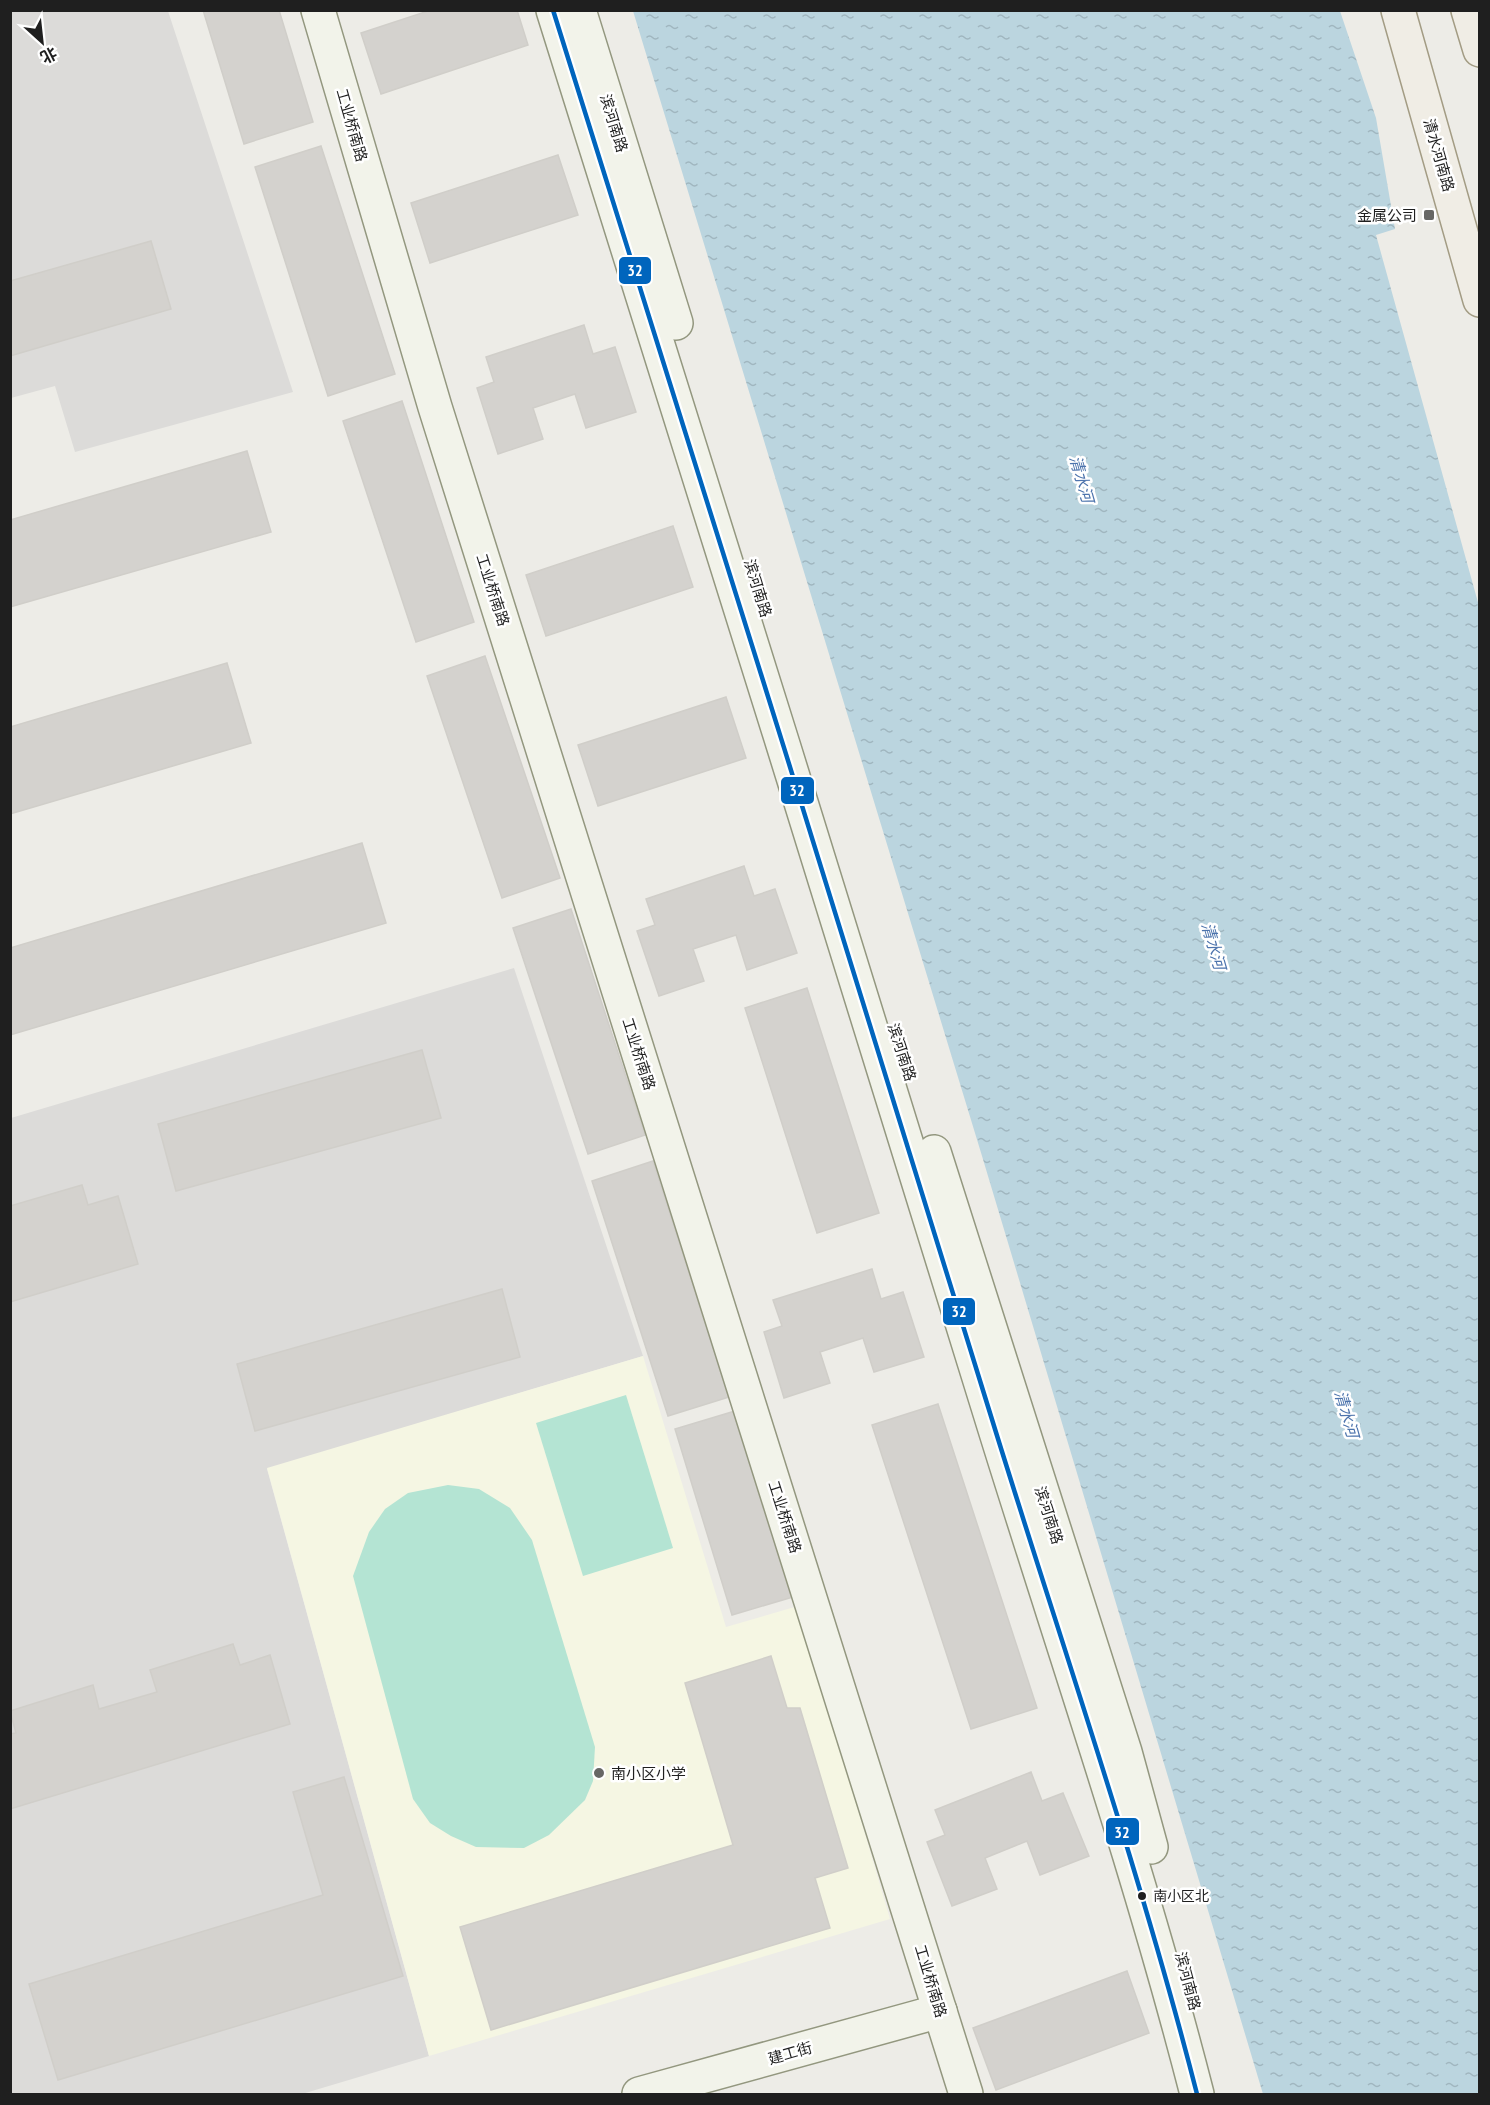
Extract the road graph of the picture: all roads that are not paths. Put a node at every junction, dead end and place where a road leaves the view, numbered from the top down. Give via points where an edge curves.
1 (318, 10) edge
2 (553, 10) edge
3 (579, 10) edge
4 (1398, 10) edge
5 (1468, 10) edge
6 (1479, 50) edge
7 (1479, 300) edge
8 (940, 2011) junction
9 (639, 2094) edge
10 (966, 2094) edge
11 (1197, 2094) edge
12 (1219, 2094) edge

1 - 8 main road, 工业桥南路 via 435,407
2 - 11 main road, 滨河南路 via 1107,1778
3 - 12 main road, 滨河南路 via 886,1003 1125,1752
4 - 7 main road, 清水河南路
5 - 6 main road
8 - 9 main road, 建工街
8 - 10 main road, 工业桥南路

